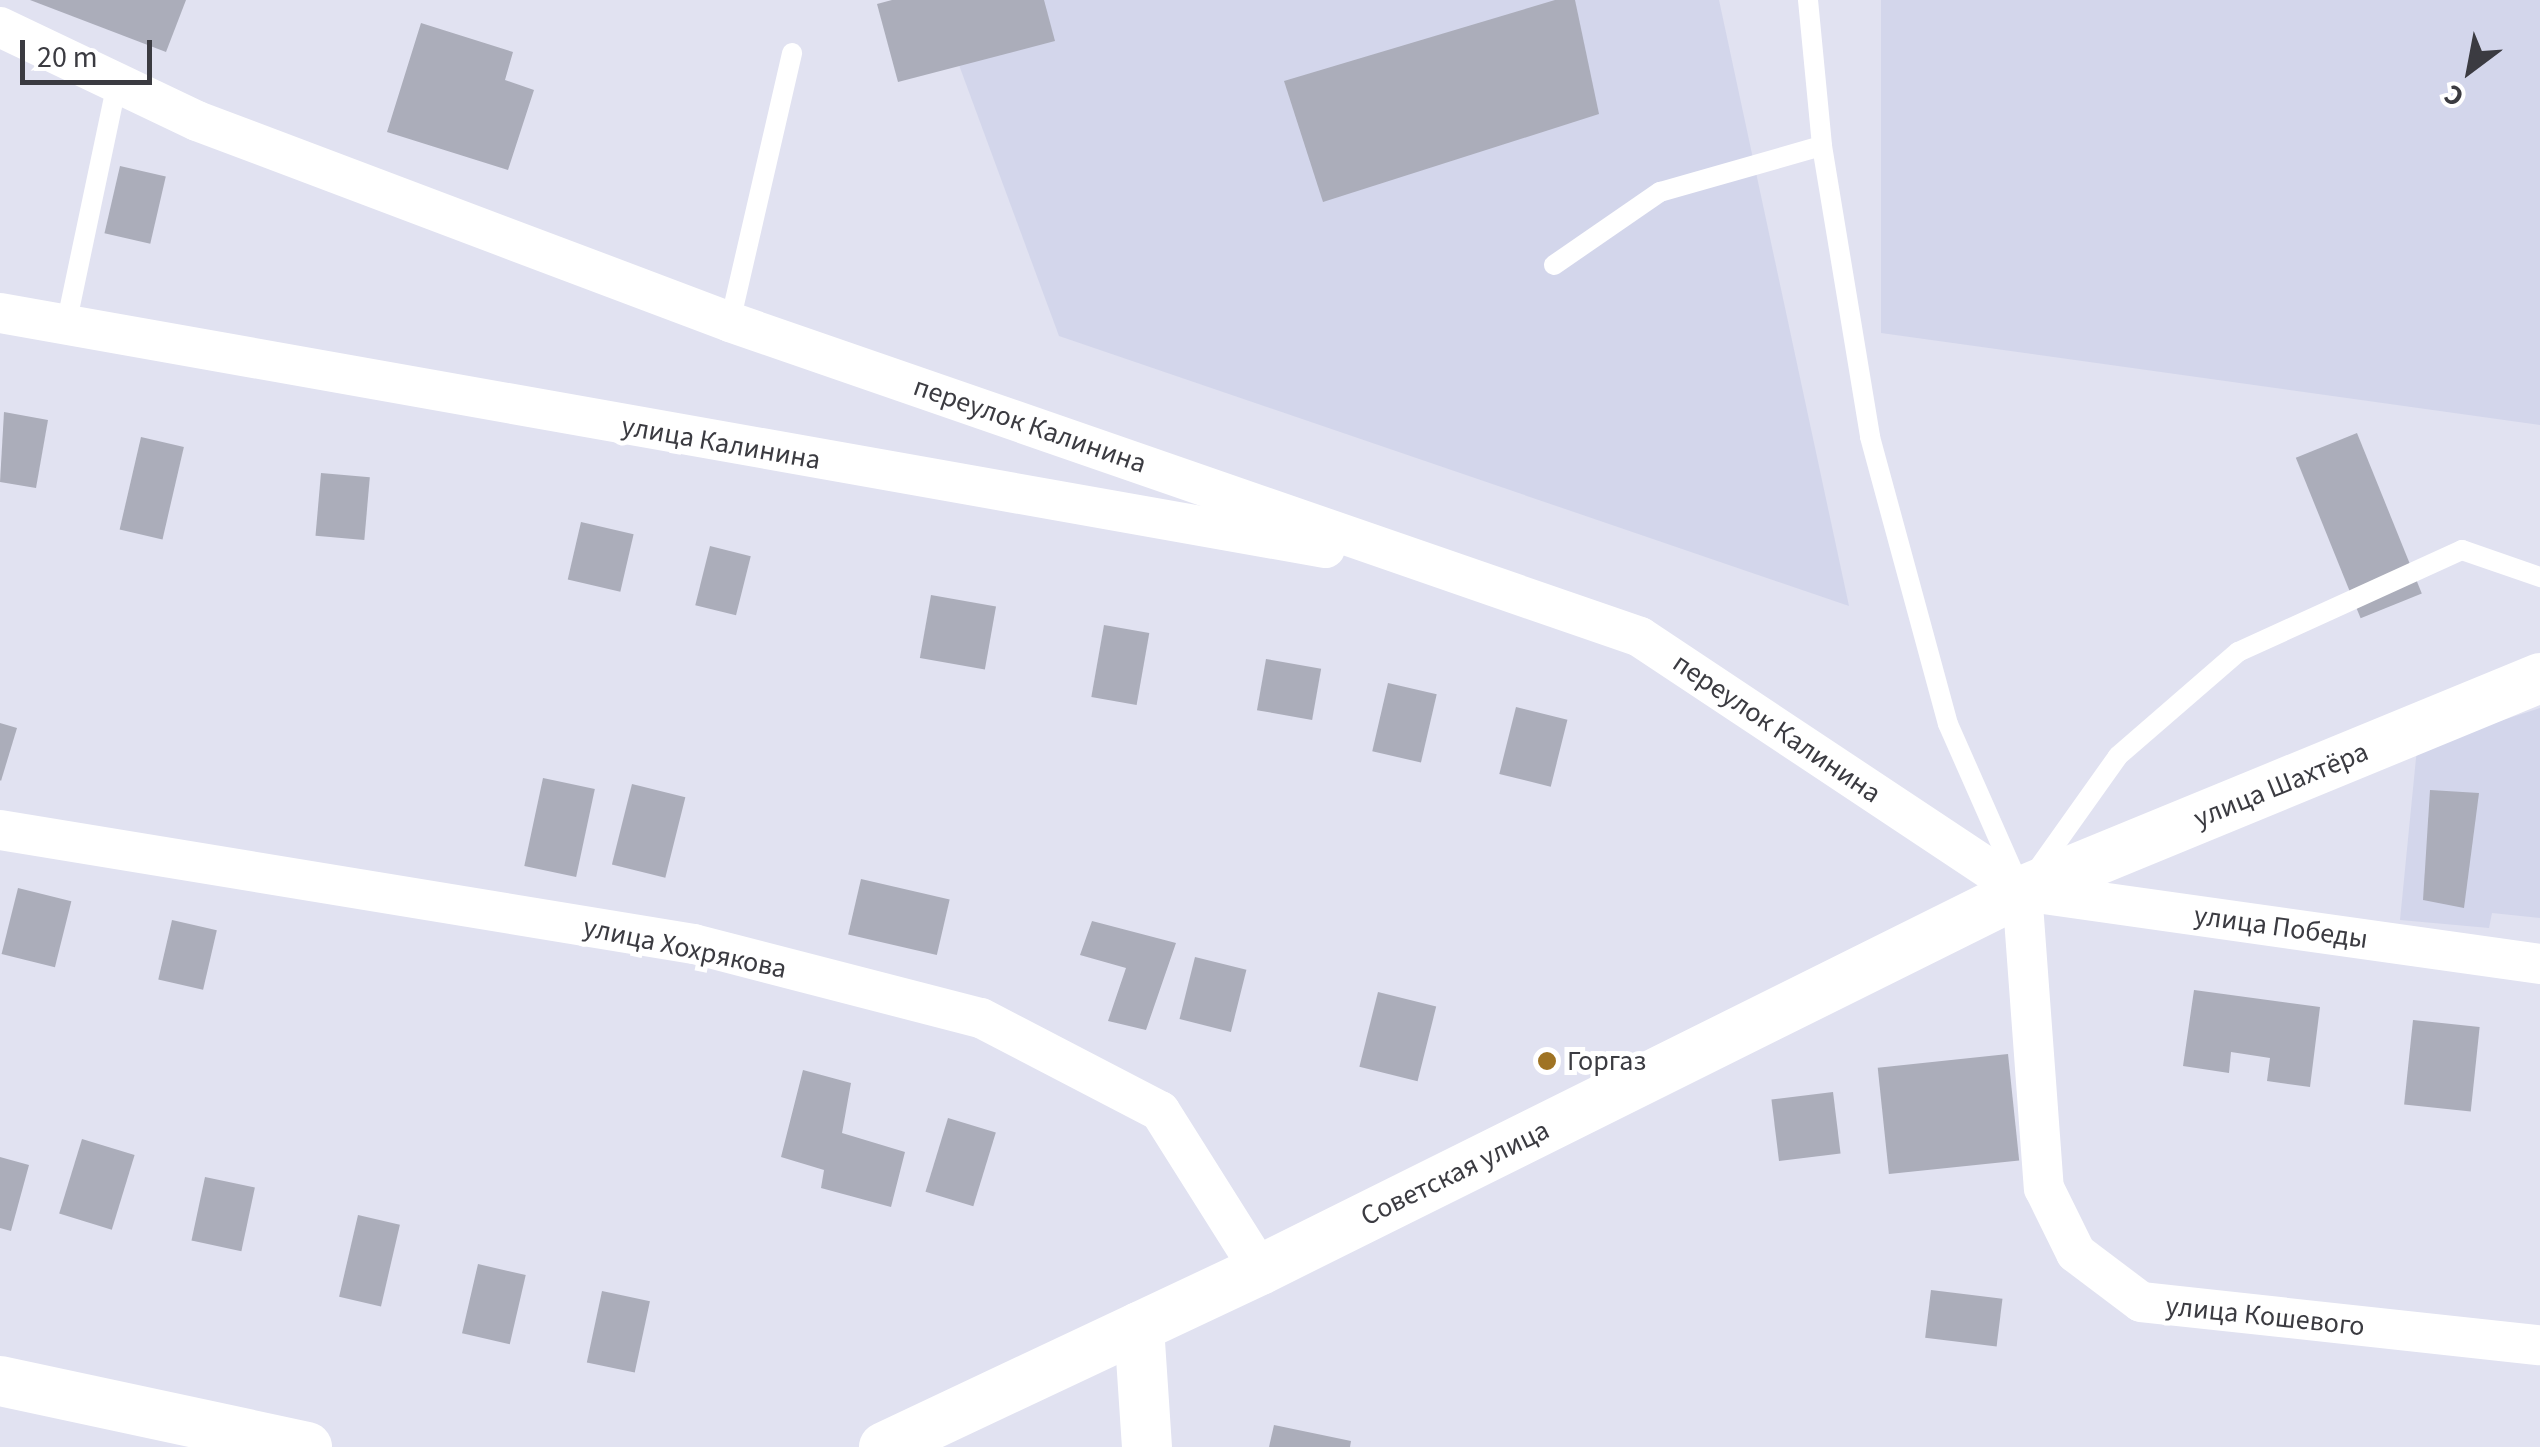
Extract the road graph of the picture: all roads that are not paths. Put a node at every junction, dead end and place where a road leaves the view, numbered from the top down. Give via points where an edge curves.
1 (1808, 0) edge
2 (0, 27) edge
3 (792, 53) dead end
4 (118, 84) junction
5 (1822, 146) junction
6 (1554, 264) dead end
7 (0, 313) edge
8 (730, 322) junction
9 (66, 325) junction
10 (1442, 568) junction
11 (2540, 577) edge
12 (2540, 678) edge
13 (0, 830) edge
14 (2022, 891) junction
15 (2540, 964) edge
16 (1260, 1270) junction
17 (1139, 1327) junction
18 (2540, 1345) edge
19 (0, 1381) edge
20 (307, 1447) edge
21 (884, 1447) edge
22 (1147, 1447) edge

1 - 5 lane
2 - 4 street, переулок Калинина
3 - 8 lane
4 - 8 street, переулок Калинина via 196,122
4 - 9 lane
5 - 6 lane via 1660,192
5 - 14 lane via 1870,437 1948,724
7 - 9 street, улица Калинина
8 - 10 street, переулок Калинина
9 - 10 street, улица Калинина
10 - 14 street, переулок Калинина via 1640,637
11 - 14 lane via 2462,550 2238,652 2118,756
12 - 14 street, улица Шахтёра
13 - 16 street, улица Хохрякова via 694,944 981,1018 1160,1111
14 - 15 street, улица Победы
14 - 16 street, Советская улица
14 - 18 street, улица Кошевого via 2044,1188 2076,1253 2141,1302
16 - 17 street, Советская улица
17 - 21 street, Советская улица
17 - 22 street
19 - 20 street

